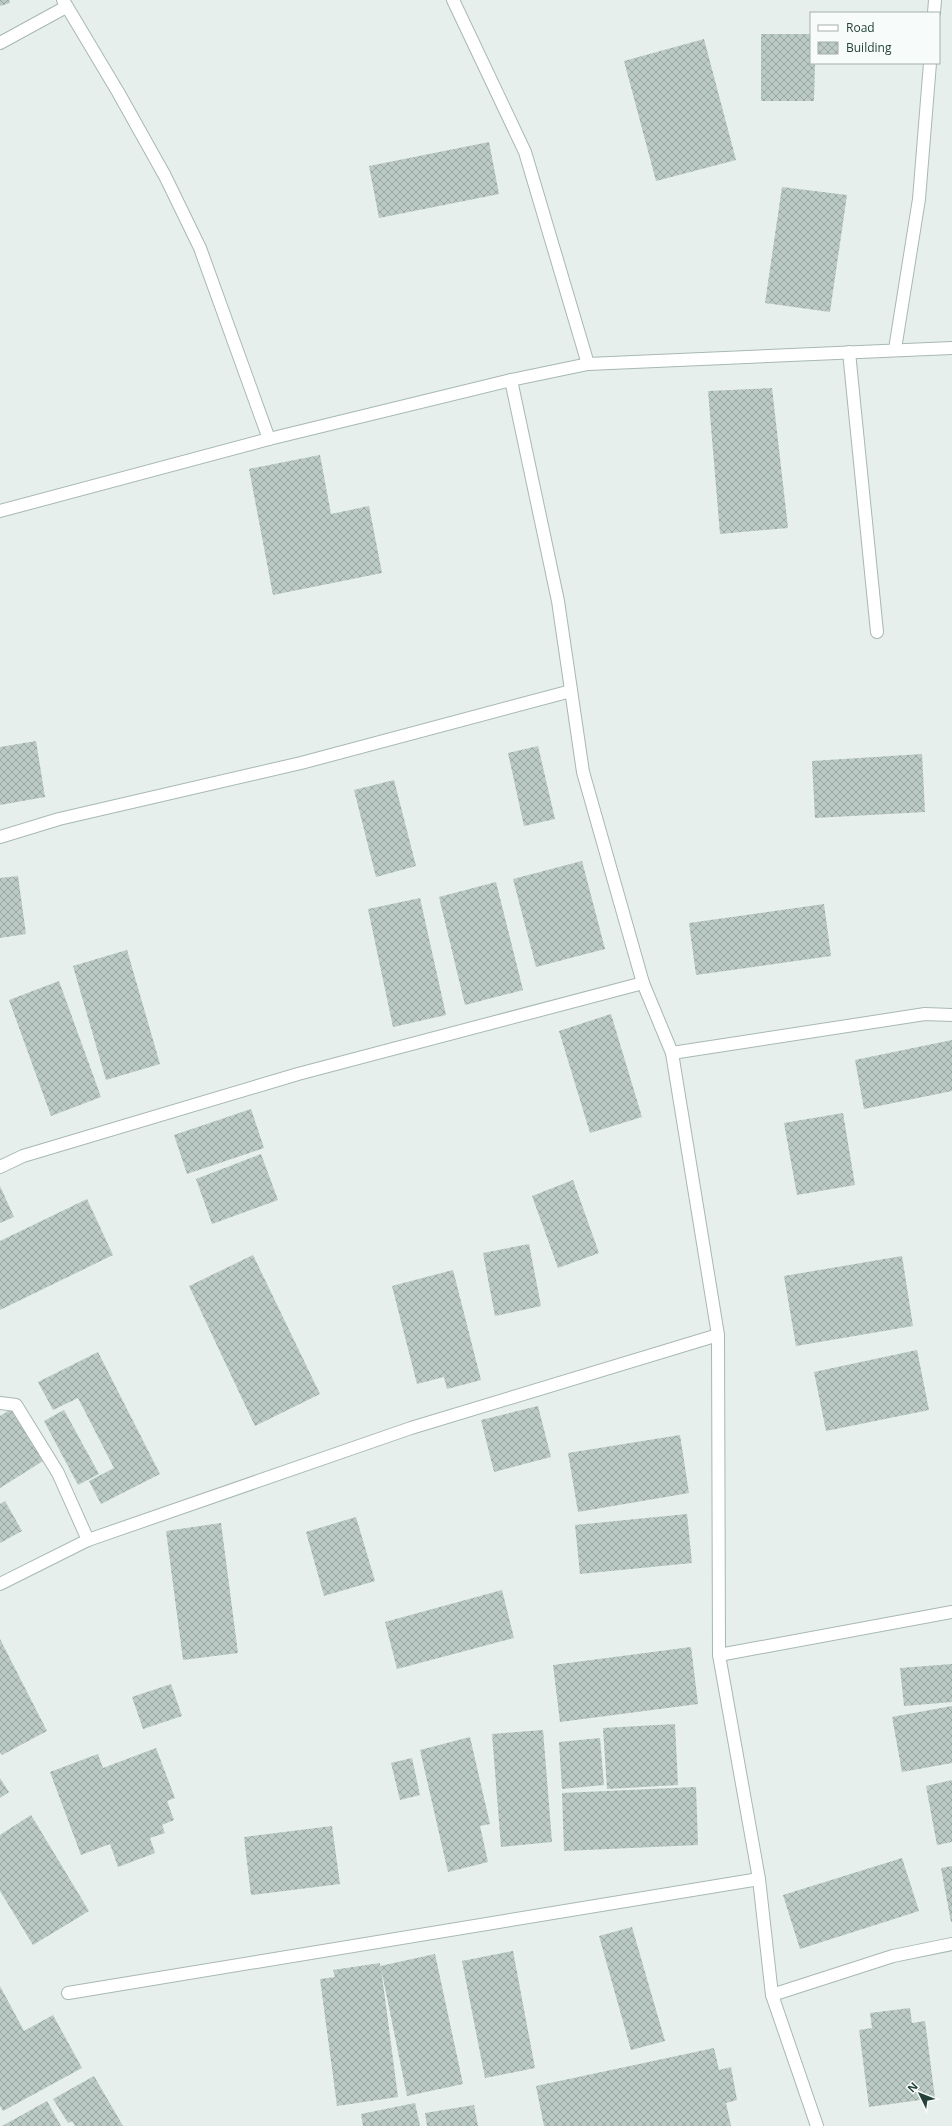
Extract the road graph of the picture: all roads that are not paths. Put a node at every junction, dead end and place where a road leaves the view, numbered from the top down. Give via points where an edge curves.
1 (453, 0) edge
2 (935, 0) edge
3 (64, 3) edge
4 (934, 12) edge
5 (0, 43) edge
6 (930, 64) edge
7 (952, 348) edge
8 (895, 349) junction
9 (849, 352) junction
10 (588, 364) junction
11 (511, 380) junction
12 (269, 439) junction
13 (0, 511) edge
14 (877, 632) dead end
15 (571, 691) junction
16 (0, 837) edge
17 (643, 984) junction
18 (952, 1015) edge
19 (672, 1053) junction
20 (0, 1167) edge
21 (718, 1335) junction
22 (0, 1403) edge
23 (88, 1540) junction
24 (0, 1584) edge
25 (952, 1612) edge
26 (719, 1655) junction
27 (759, 1879) junction
28 (952, 1944) edge
29 (68, 1993) dead end
30 (772, 1994) junction
31 (818, 2126) edge

1 - 10 street via 525,152
2 - 4 street
3 - 5 street
3 - 12 street via 161,169 200,248
6 - 8 street via 919,199
7 - 8 street
8 - 9 street
9 - 10 street
9 - 14 street
10 - 11 street
11 - 12 street
11 - 15 street via 558,601
12 - 13 street
15 - 16 street via 301,763 59,819
15 - 17 street via 583,772
17 - 19 street
17 - 20 street via 298,1074 23,1156
18 - 19 street via 925,1014
19 - 21 street
21 - 23 street via 410,1428
21 - 26 street
22 - 23 street via 16,1404 58,1473
23 - 24 street
25 - 26 street
26 - 27 street
27 - 29 street
27 - 30 street
28 - 30 street via 893,1956
30 - 31 street

